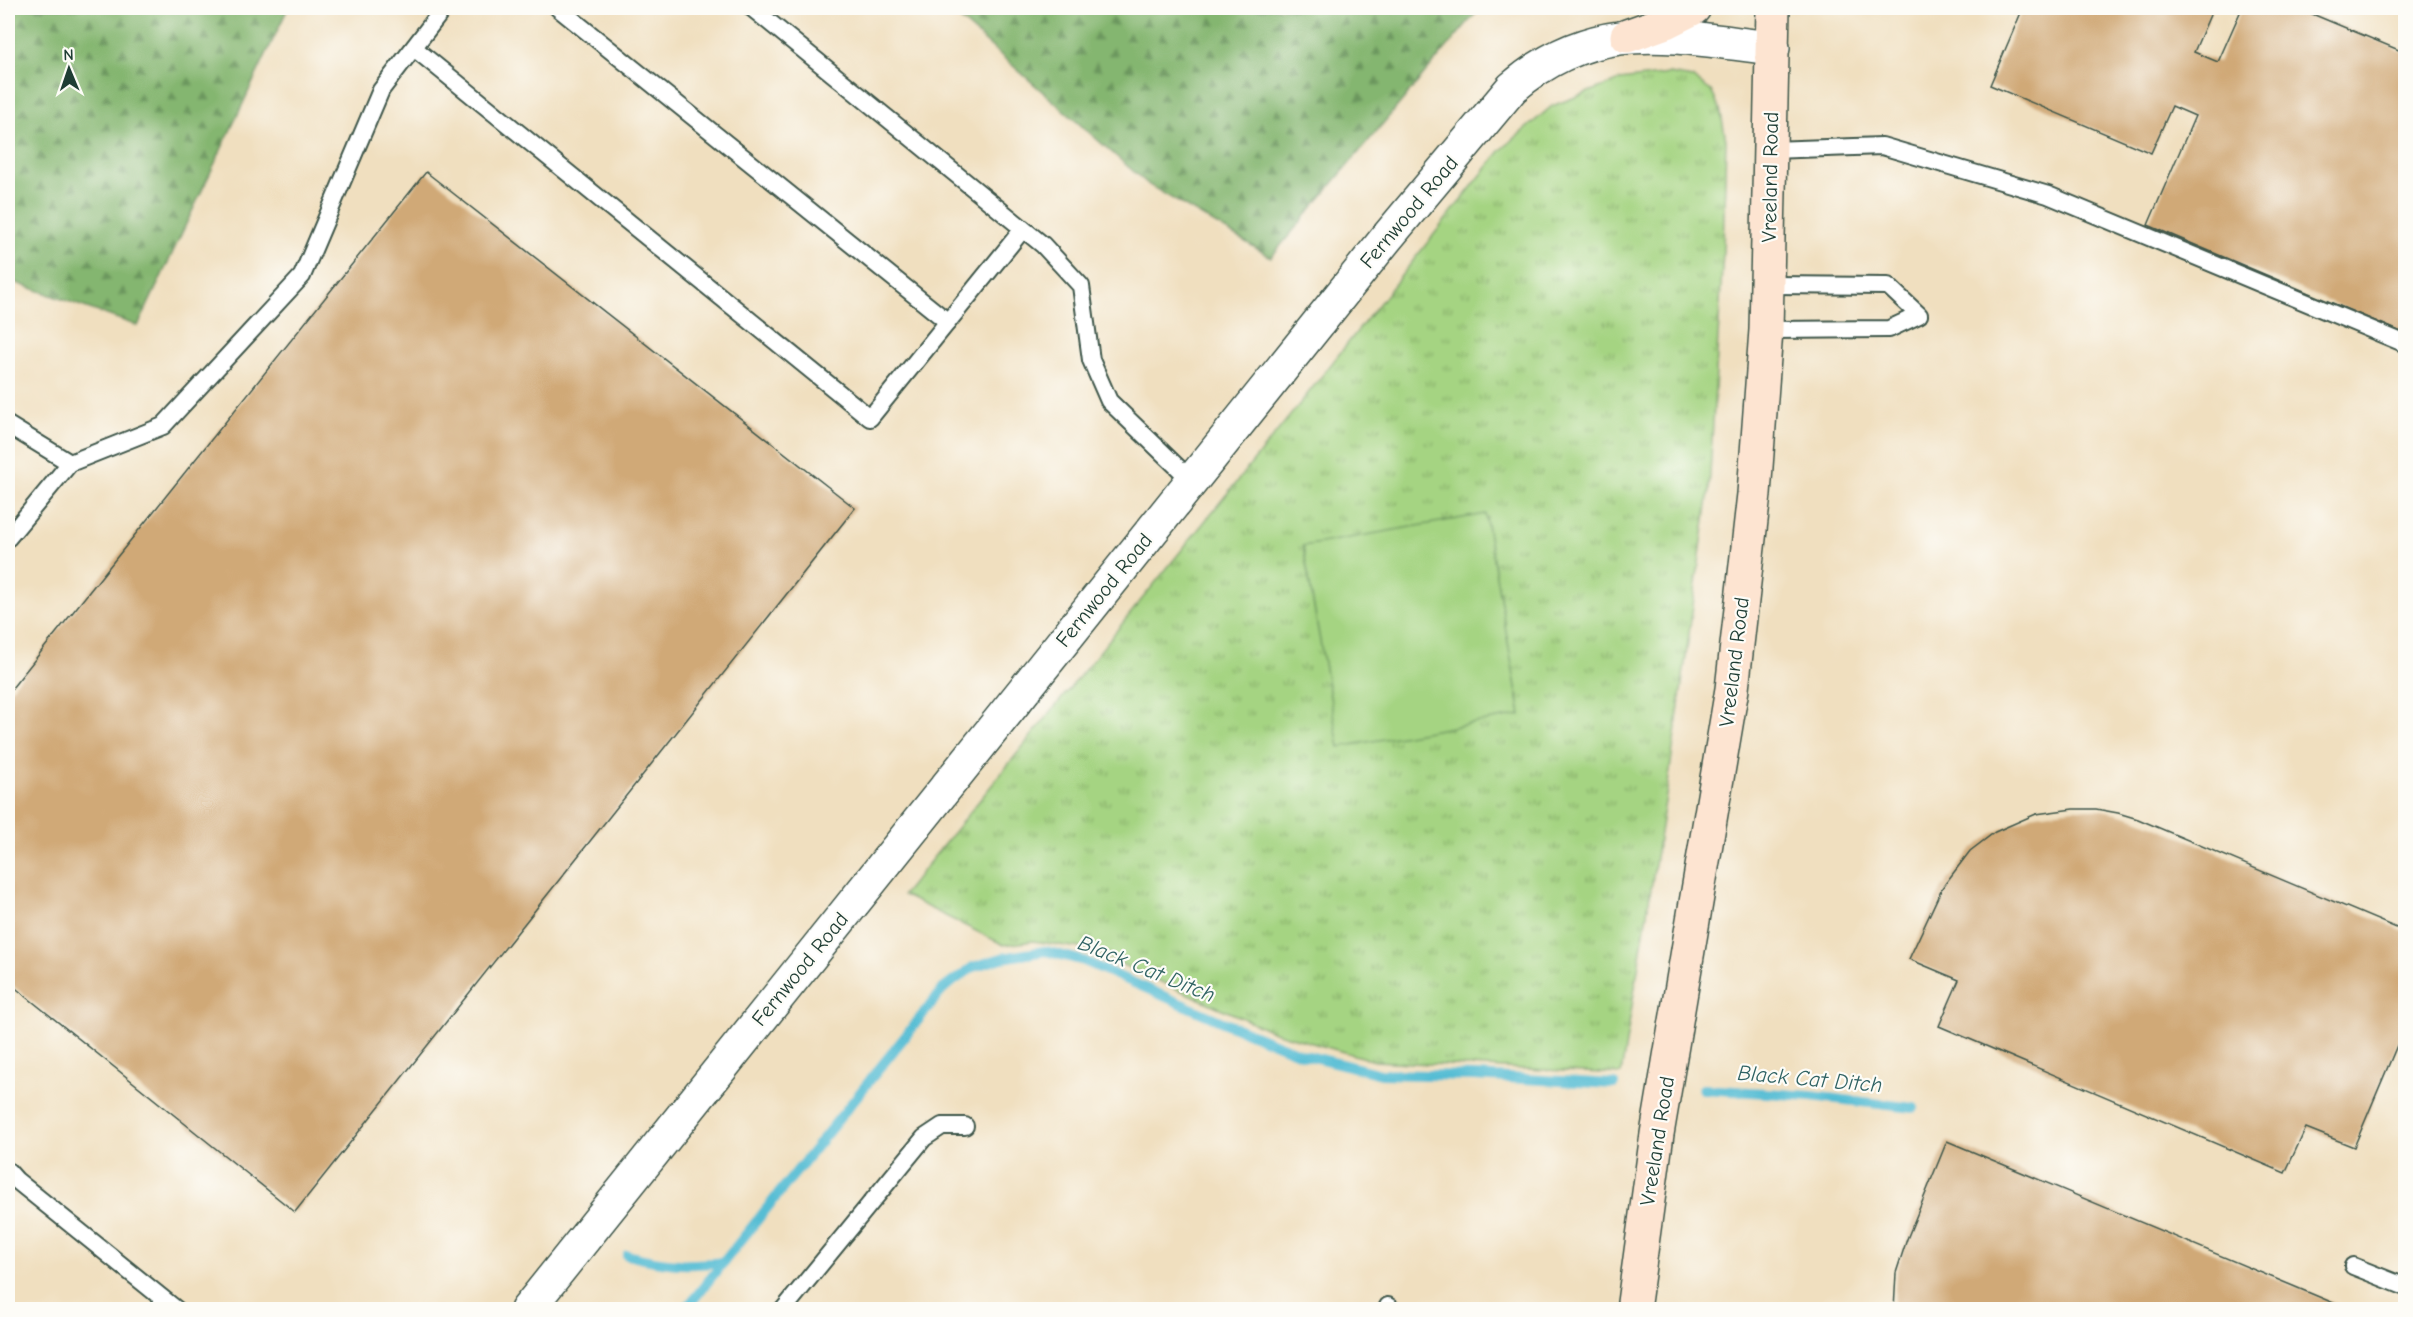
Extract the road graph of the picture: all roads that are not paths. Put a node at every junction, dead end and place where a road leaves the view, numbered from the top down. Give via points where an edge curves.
1 (444, 8) edge
2 (558, 8) edge
3 (752, 8) edge
4 (1694, 8) edge
5 (1773, 8) edge
6 (1627, 36) junction
7 (414, 48) junction
8 (1773, 48) junction
9 (1770, 150) junction
10 (1023, 229) junction
11 (1767, 285) junction
12 (948, 322) junction
13 (1766, 330) junction
14 (2406, 344) edge
15 (8, 424) edge
16 (70, 463) junction
17 (1192, 482) junction
18 (8, 538) edge
19 (965, 1126) dead end
20 (8, 1171) edge
21 (2353, 1266) dead end
22 (2406, 1287) edge
23 (177, 1310) edge
24 (527, 1310) edge
25 (783, 1310) edge
26 (1633, 1310) edge

1 - 7 lane
2 - 12 lane
3 - 10 lane
4 - 6 street
5 - 8 street, Vreeland Road
6 - 8 street, Fernwood Road via 1678,37
6 - 17 street, Fernwood Road via 1601,40 1553,57 1512,88 1384,240
7 - 12 lane via 870,418
7 - 16 lane via 381,90 302,276 163,426
8 - 9 street, Vreeland Road
9 - 11 street, Vreeland Road
9 - 14 lane via 1882,146 2048,195
10 - 12 lane
10 - 17 lane via 1082,286 1091,360 1109,401
11 - 13 street, Vreeland Road
11 - 13 lane via 1888,286 1919,315 1889,329
13 - 26 street, Vreeland Road via 1754,494 1732,689 1657,1134
15 - 16 lane
16 - 18 lane
17 - 24 street, Fernwood Road
19 - 25 lane via 942,1126 924,1138
20 - 23 lane
21 - 22 lane

